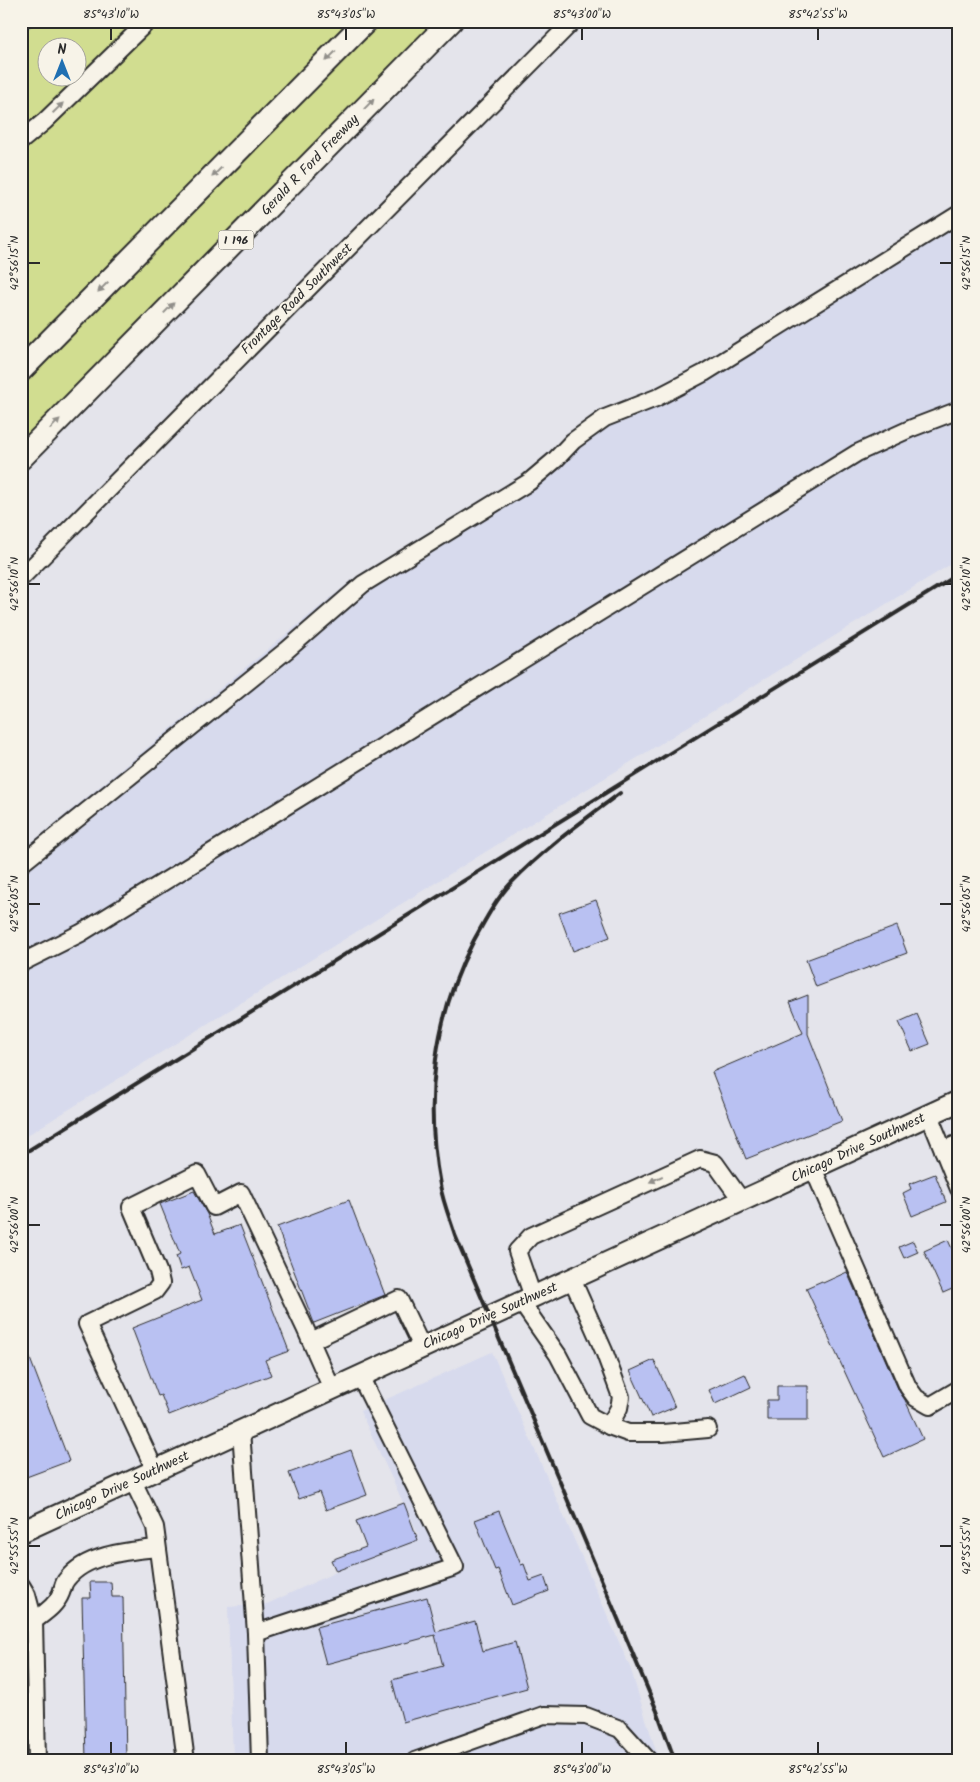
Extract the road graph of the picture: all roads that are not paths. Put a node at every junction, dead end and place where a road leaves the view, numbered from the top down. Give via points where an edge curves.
1 (148, 21) edge
2 (366, 21) edge
3 (451, 21) edge
4 (573, 21) edge
5 (21, 140) edge
6 (959, 214) edge
7 (21, 370) edge
8 (959, 410) edge
9 (21, 458) edge
10 (21, 578) edge
11 (21, 864) edge
12 (21, 963) edge
13 (959, 1101) edge
14 (929, 1115) junction
15 (959, 1143) edge
16 (943, 1150) junction
17 (813, 1168) junction
18 (959, 1189) edge
19 (742, 1201) junction
20 (572, 1279) junction
21 (527, 1300) junction
22 (311, 1341) junction
23 (422, 1347) junction
24 (360, 1376) junction
25 (332, 1389) junction
26 (959, 1389) edge
27 (609, 1426) junction
28 (708, 1429) dead end
29 (241, 1431) junction
30 (155, 1470) junction
31 (133, 1481) junction
32 (21, 1532) edge
33 (157, 1548) junction
34 (21, 1585) edge
35 (34, 1620) junction
36 (256, 1633) junction
37 (37, 1761) edge
38 (186, 1761) edge
39 (260, 1761) edge
40 (415, 1761) edge
41 (649, 1761) edge

5 -> 1 street via 45,121
2 -> 7 highway
9 -> 3 highway, Gerald R Ford Freeway / I 196
4 - 10 street, Frontage Road Southwest
6 - 11 street via 704,373 656,398 606,418 573,441 529,482 363,584 287,650
8 - 12 street via 857,453 81,933
13 - 14 main road, Chicago Drive Southwest
14 - 16 street
14 - 17 main road, Chicago Drive Southwest
15 - 16 street
16 - 18 street
17 - 19 main road, Chicago Drive Southwest
17 - 26 street via 908,1387 916,1398 930,1406
19 - 20 main road, Chicago Drive Southwest
19 -> 21 street via 715,1163 700,1158 531,1236 517,1251
20 - 21 main road, Chicago Drive Southwest
20 - 27 street via 604,1351 620,1397 619,1408
21 - 23 main road, Chicago Drive Southwest
21 - 27 street via 590,1416
22 - 23 street via 399,1299
22 - 25 street
22 - 30 street via 241,1193 214,1207 197,1174 131,1207 161,1283 155,1291 87,1324
23 - 24 main road, Chicago Drive Southwest
24 - 25 main road, Chicago Drive Southwest
24 - 36 street via 456,1567
25 - 29 main road, Chicago Drive Southwest
27 - 28 street via 628,1433
29 - 30 main road, Chicago Drive Southwest
29 - 36 street
30 - 31 main road, Chicago Drive Southwest
31 - 32 main road, Chicago Drive Southwest
31 - 33 street via 155,1527
33 - 35 street via 93,1559 82,1565 68,1578 55,1603
33 - 38 street
34 - 35 street
35 - 37 street
36 - 39 street
40 - 41 street via 544,1715 586,1716 620,1729

